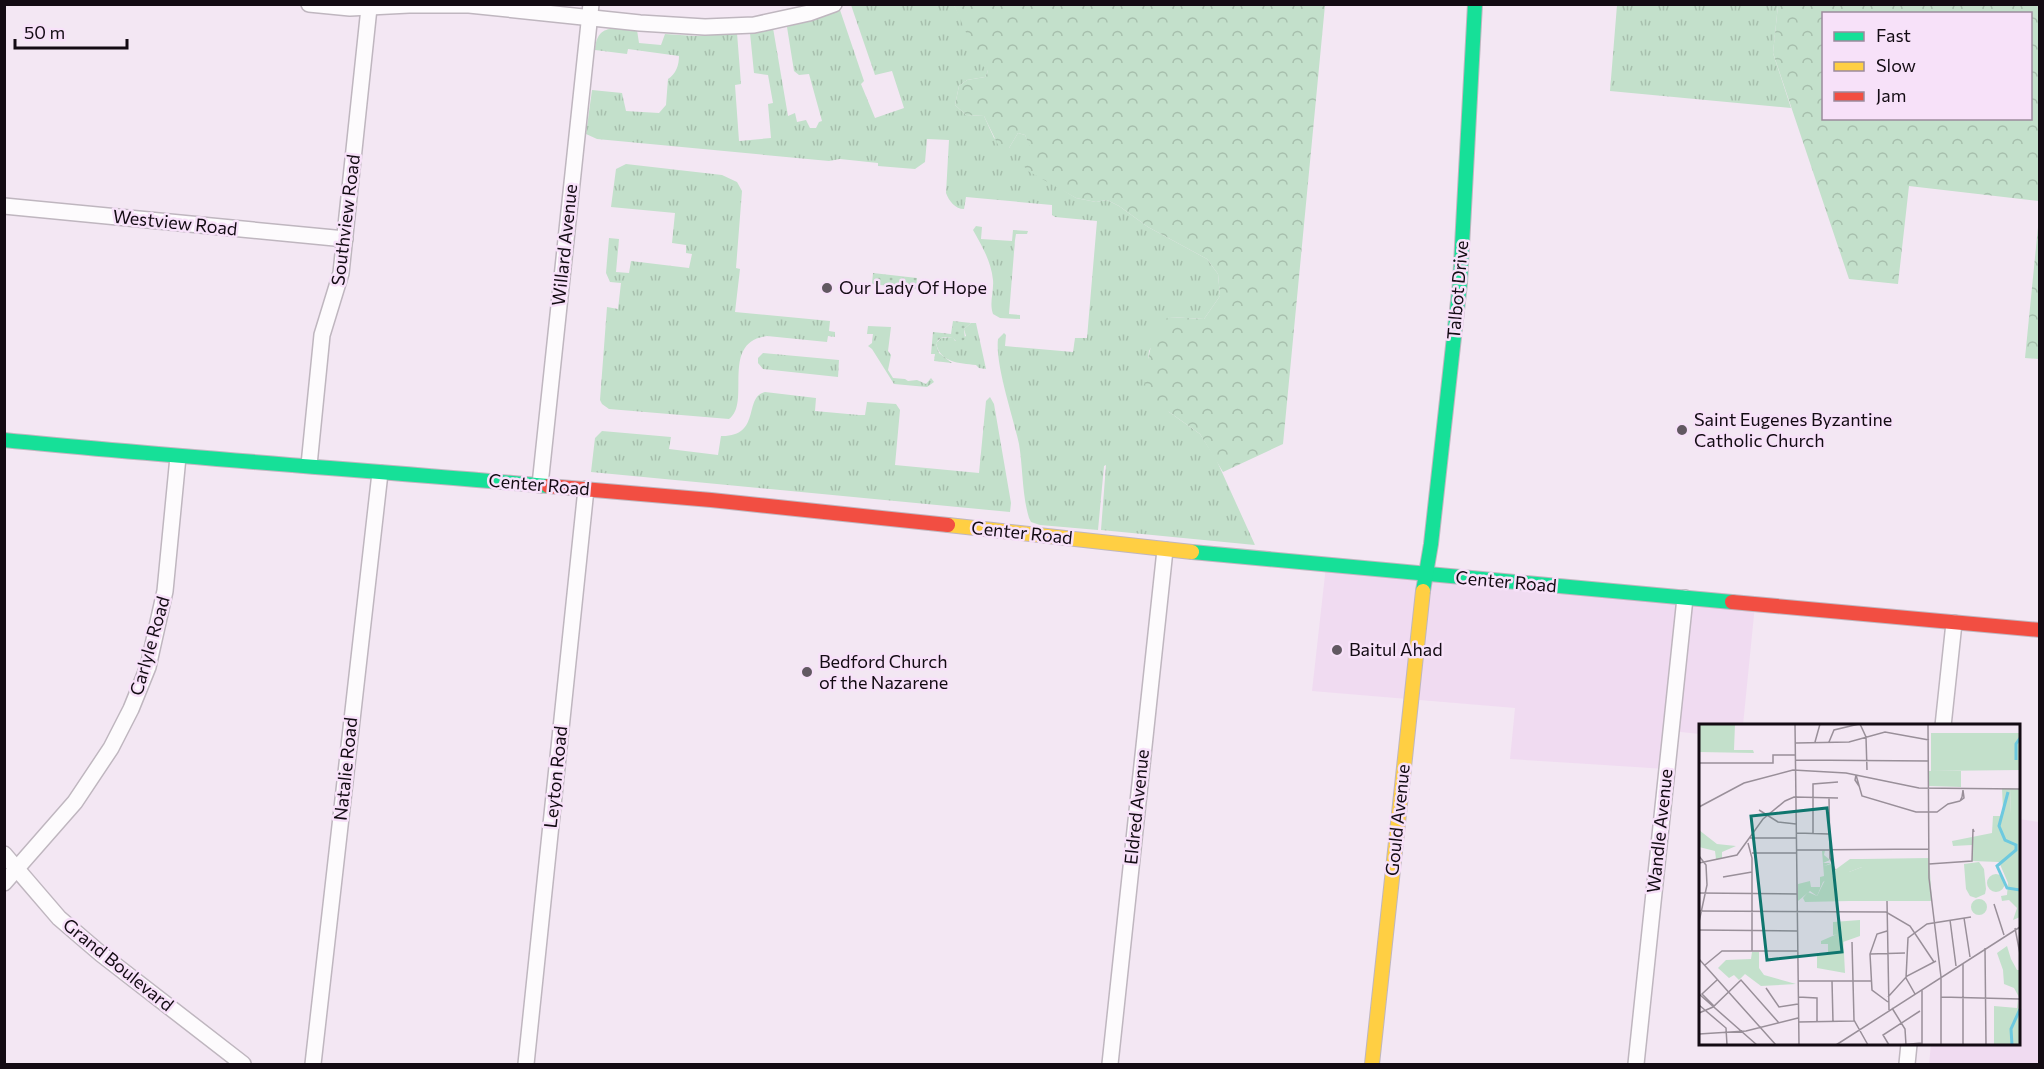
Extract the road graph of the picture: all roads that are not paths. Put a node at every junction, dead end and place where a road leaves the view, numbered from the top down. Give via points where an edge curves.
1 (309, 4) edge
2 (834, 4) edge
3 (1475, 4) edge
4 (369, 8) junction
5 (795, 10) edge
6 (591, 11) edge
7 (4, 206) edge
8 (345, 239) junction
9 (4, 440) edge
10 (178, 457) junction
11 (309, 465) junction
12 (380, 473) junction
13 (540, 485) junction
14 (586, 489) junction
15 (1165, 550) junction
16 (1425, 575) junction
17 (1685, 598) junction
18 (1953, 623) junction
19 (2040, 630) edge
20 (1943, 724) edge
21 (4, 854) edge
22 (18, 869) junction
23 (4, 883) edge
24 (1909, 1045) edge
25 (243, 1065) edge
26 (313, 1065) edge
27 (526, 1065) edge
28 (1110, 1065) edge
29 (1372, 1065) edge
30 (1636, 1065) edge
31 (1907, 1065) edge

1 - 4 street
2 - 5 street
3 - 16 main road, Talbot Drive via 1460,283
4 - 6 street via 469,5
4 - 8 street, Southview Road
5 - 6 street via 754,25 705,27
6 - 13 street, Willard Avenue
7 - 8 street, Westview Road
8 - 11 street, Southview Road via 341,273 322,335
9 - 10 main road, Center Road
10 - 11 main road, Center Road
10 - 22 street, Carlyle Road via 165,591 148,667 111,748 75,802
11 - 12 main road, Center Road
12 - 13 main road, Center Road
12 - 26 street, Natalie Road
13 - 14 main road, Center Road
14 - 15 main road, Center Road
14 - 27 street, Leyton Road
15 - 16 main road, Center Road
15 - 28 street, Eldred Avenue
16 - 17 main road, Center Road
16 - 29 main road, Gould Avenue
17 - 18 main road, Center Road
17 - 30 street, Wandle Avenue
18 - 19 main road, Center Road
18 - 20 street
21 - 22 street, Grand Boulevard
22 - 23 street, Carlyle Road
22 - 25 street, Grand Boulevard via 60,918 101,954
24 - 31 street

